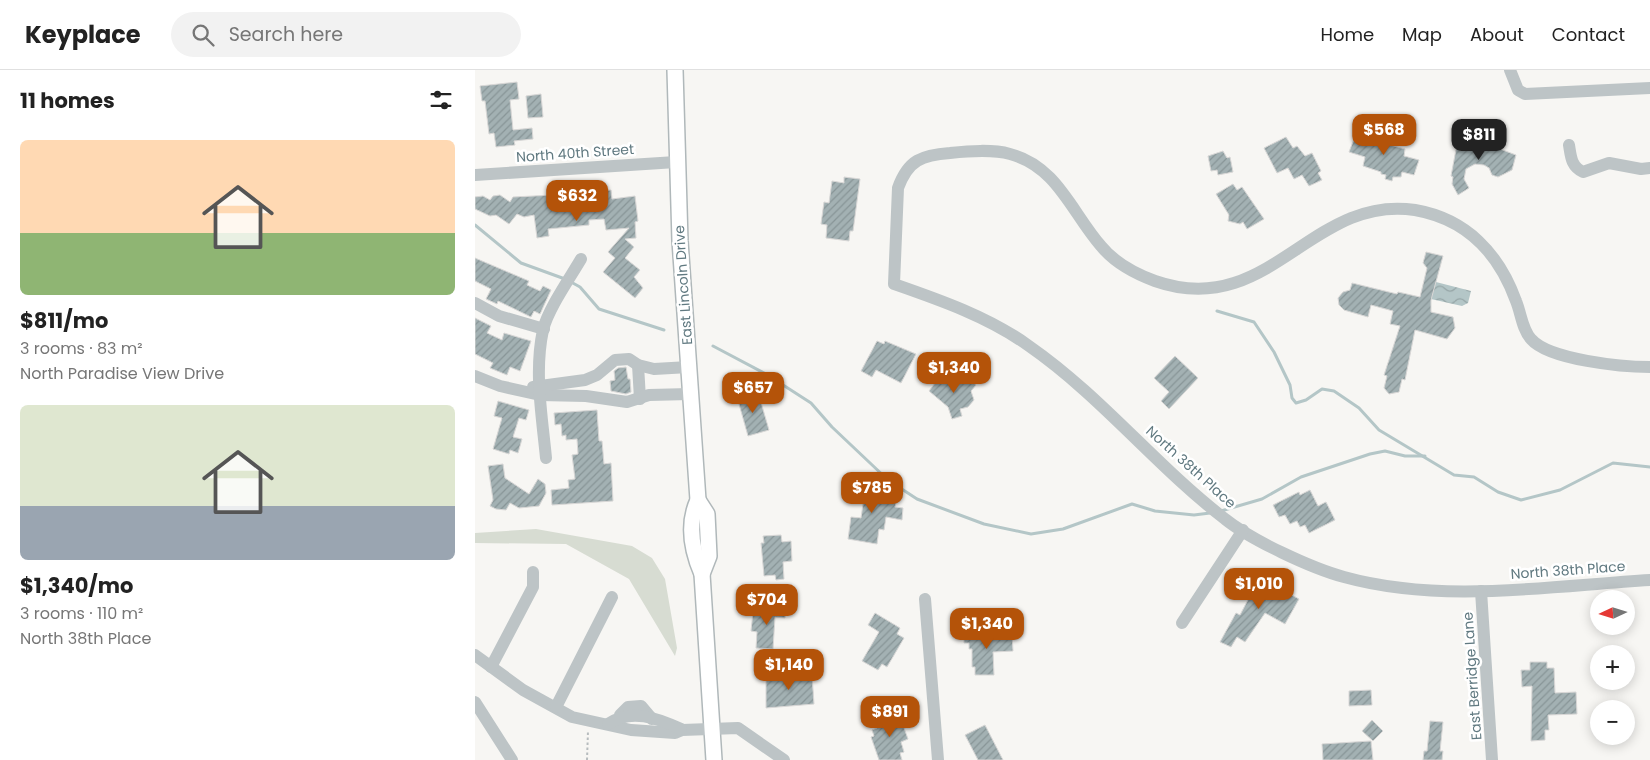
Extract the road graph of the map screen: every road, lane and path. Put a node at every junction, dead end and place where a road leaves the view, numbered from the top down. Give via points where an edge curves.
1 (675, 70) edge
2 (1510, 70) edge
3 (1650, 88) edge
4 (1569, 144) dead end
5 (676, 162) junction
6 (1650, 168) edge
7 (475, 175) edge
8 (578, 264) dead end
9 (475, 303) edge
10 (543, 329) junction
11 (638, 365) junction
12 (689, 367) junction
13 (1650, 367) edge
14 (475, 376) edge
15 (540, 390) junction
16 (691, 394) junction
17 (640, 399) junction
18 (546, 458) dead end
19 (1243, 530) junction
20 (533, 572) dead end
21 (1650, 580) edge
22 (1481, 591) junction
23 (612, 597) dead end
24 (925, 599) dead end
25 (1182, 623) dead end
26 (475, 655) edge
27 (491, 667) junction
28 (475, 702) edge
29 (556, 707) junction
30 (608, 724) junction
31 (712, 729) junction
32 (688, 730) junction
33 (588, 733) dead end
34 (714, 757) edge
35 (512, 760) edge
36 (587, 760) edge
37 (784, 760) edge
38 (938, 760) edge
39 (1492, 760) edge

1 - 5 main road, East Lincoln Drive
2 - 3 street via 1518,90 1525,94
4 - 6 street via 1575,168 1583,172 1609,164
5 - 7 street, North 40th Street
5 - 12 main road, East Lincoln Drive
8 - 10 street
9 - 10 street via 499,316
10 - 15 street
11 - 12 street via 654,369
11 - 15 street via 629,359 615,360 585,380
11 - 17 street
12 - 16 main road, East Lincoln Drive
13 - 19 street, North 38th Place via 1612,365 1543,349 1531,340 1525,330 1506,275 1496,258 1464,230 1440,217 1397,208 1358,214 1252,278 1217,287 1184,288 1155,281 1123,265 1103,248 1057,184 1026,159 1007,153 978,152 929,155 912,163 903,173 898,188 894,284 943,301 1028,345 1102,406 1226,520
14 - 15 street via 516,390
15 - 17 street via 627,402
15 - 18 street
16 - 17 street via 649,395
16 - 31 main road, East Lincoln Drive via 698,500 707,514 709,556 702,574
19 - 22 street, North 38th Place via 1298,559 1341,576 1396,588
19 - 25 street
20 - 27 street via 533,587
21 - 22 street, North 38th Place
22 - 39 street, East Berridge Lane
23 - 29 street
24 - 38 street
26 - 27 street
27 - 29 street via 523,690
28 - 35 street
29 - 30 street via 572,717
30 - 32 street via 631,730 675,733
30 - 32 street via 628,707 641,706 652,719
31 - 32 street
31 - 34 main road, East Lincoln Drive
31 - 37 street via 738,728
33 - 36 path

